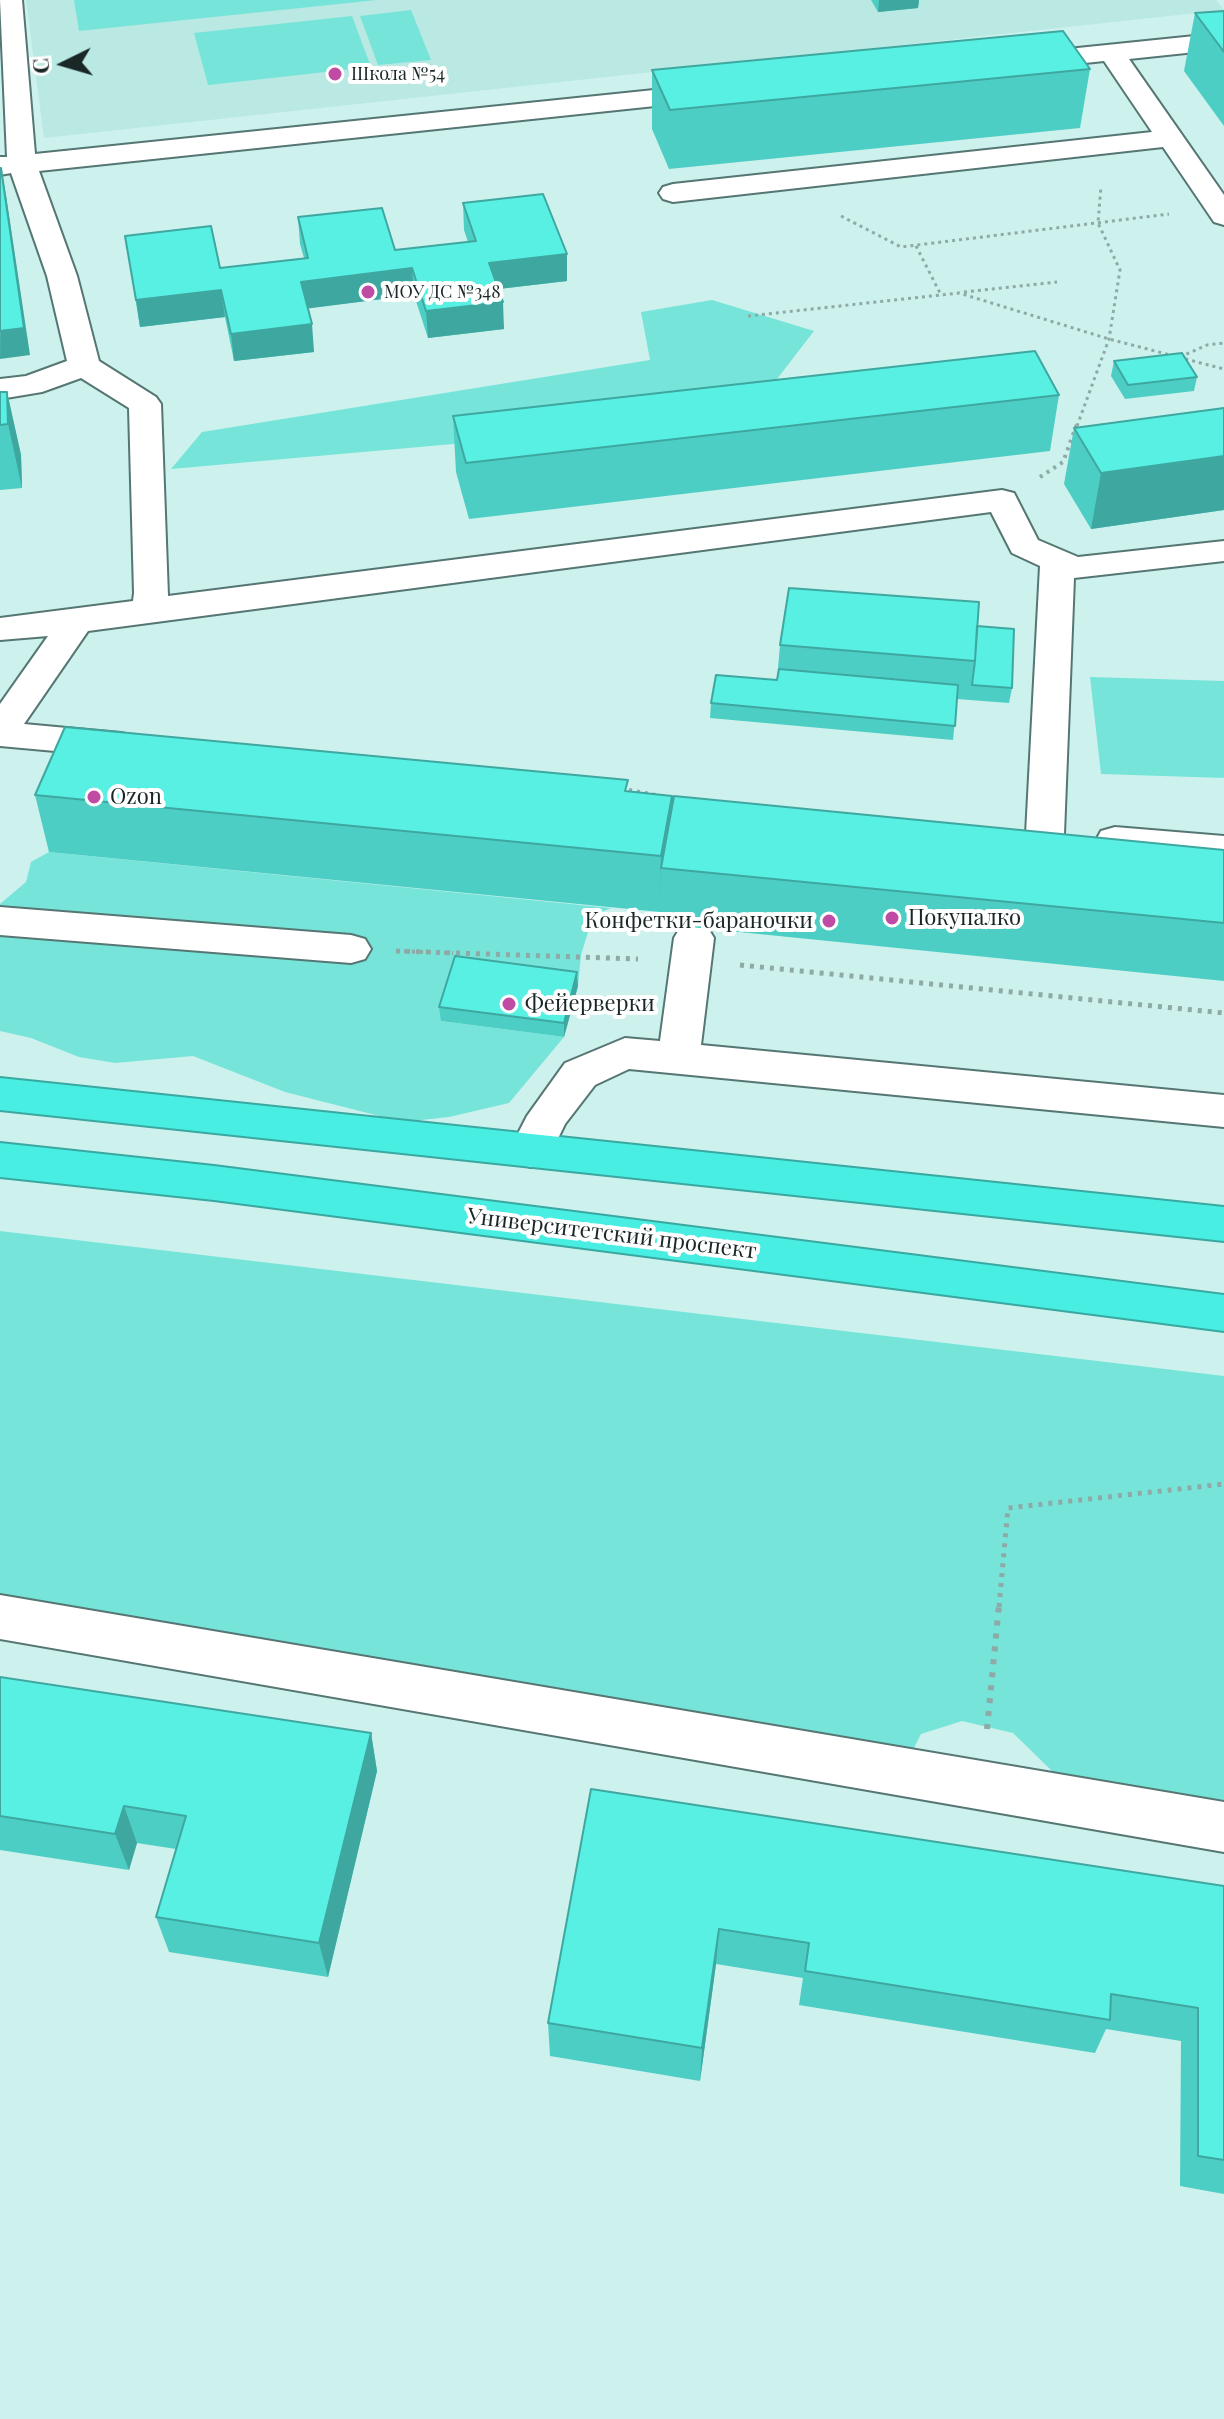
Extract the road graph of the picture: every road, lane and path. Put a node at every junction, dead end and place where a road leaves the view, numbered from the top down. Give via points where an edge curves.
1 (9, 0) edge
2 (1224, 41) edge
3 (1112, 53) junction
4 (988, 65) edge
5 (741, 89) edge
6 (8, 98) edge
7 (1170, 138) junction
8 (1105, 145) junction
9 (11, 165) edge
10 (776, 182) junction
11 (673, 193) dead end
12 (1221, 212) edge
13 (1098, 223) junction
14 (916, 246) junction
15 (1057, 282) dead end
16 (959, 293) junction
17 (941, 295) junction
18 (748, 316) dead end
19 (1109, 339) junction
20 (1224, 343) edge
21 (1180, 357) junction
22 (84, 366) junction
23 (1224, 369) edge
24 (0, 389) edge
25 (1087, 437) edge
26 (1072, 439) junction
27 (1002, 500) junction
28 (1224, 551) edge
29 (1057, 560) junction
30 (150, 609) junction
31 (76, 622) junction
32 (0, 629) edge
33 (0, 733) edge
34 (157, 748) edge
35 (629, 790) edge
36 (671, 797) edge
37 (1224, 849) edge
38 (0, 921) edge
39 (351, 949) joint
40 (693, 949) junction
41 (1224, 1013) edge
42 (678, 1058) junction
43 (0, 1094) edge
44 (1224, 1111) edge
45 (531, 1151) junction
46 (0, 1160) edge
47 (1224, 1224) edge
48 (1224, 1313) edge
49 (1224, 1484) edge
50 (0, 1617) edge
51 (982, 1785) junction
52 (1224, 1827) edge

1 - 6 street
2 - 3 street
3 - 4 street
3 - 7 street
5 - 9 street
6 - 9 street
7 - 8 street
7 - 12 street
8 - 10 street
8 - 13 path
9 - 22 street via 62,276
10 - 11 street
10 - 14 path via 901,247
12 - 13 path
13 - 14 path
13 - 19 path via 1120,270
14 - 17 path
15 - 16 path
16 - 17 path
16 - 19 path
17 - 18 path
19 - 21 path
19 - 26 path
20 - 21 path
21 - 23 path
22 - 24 street via 31,385
22 - 30 street via 145,404
25 - 26 path
26 - 27 path via 1063,462
27 - 29 street via 1024,546
27 - 30 street
28 - 29 street via 1074,568
29 - 37 street via 1029,832
30 - 31 street
31 - 32 street
31 - 33 street
33 - 34 street
35 - 36 path
38 - 39 street
39 - 40 path
40 - 41 path
40 - 42 street
42 - 44 street
42 - 45 street via 625,1053 580,1074 548,1116
43 - 45 highway
45 - 47 highway
46 - 48 highway, Университетский проспект
49 - 51 path via 1008,1508
50 - 51 street
51 - 52 street

